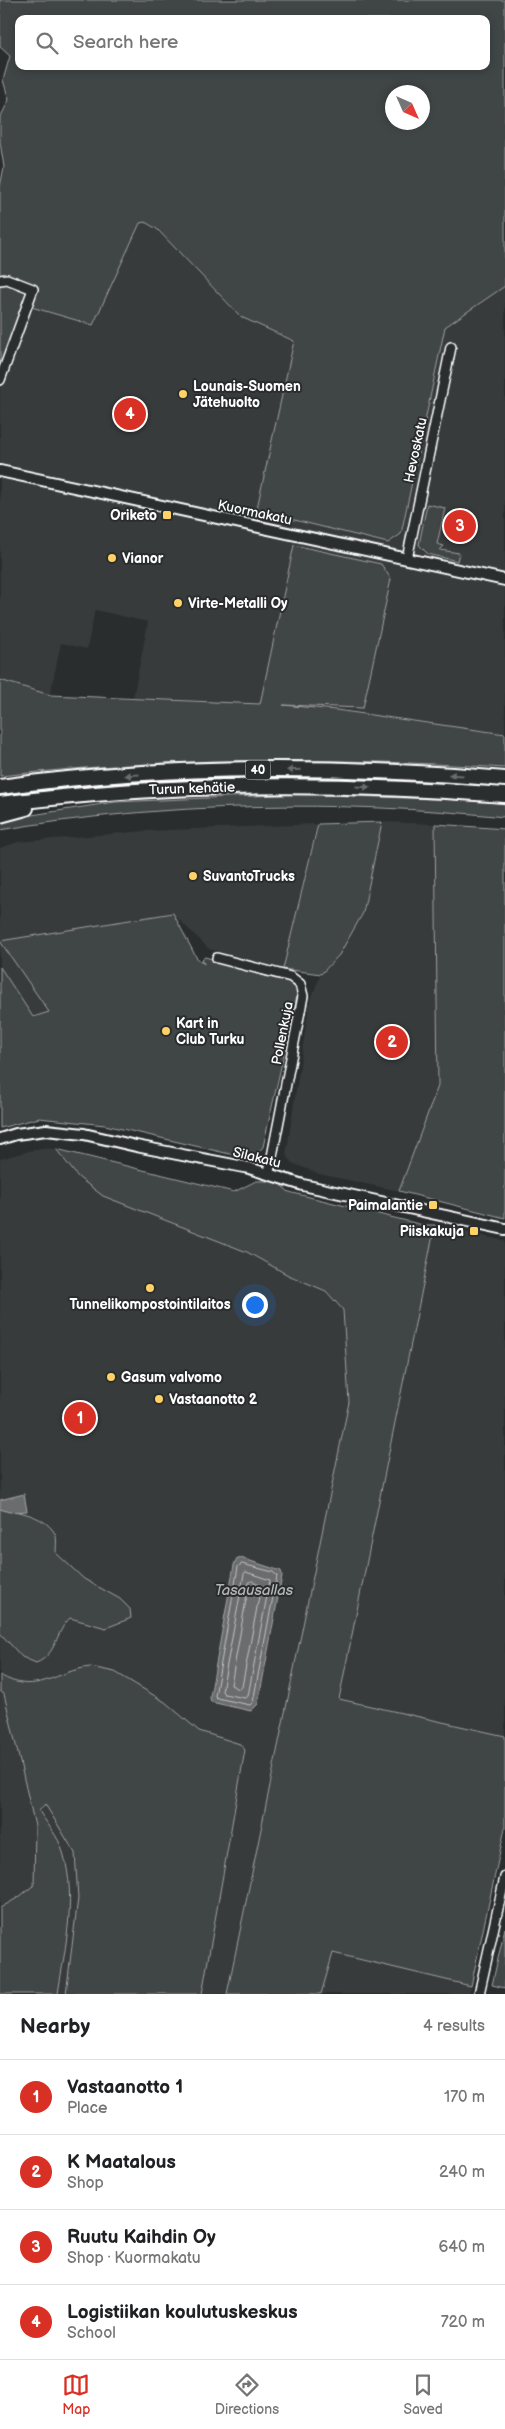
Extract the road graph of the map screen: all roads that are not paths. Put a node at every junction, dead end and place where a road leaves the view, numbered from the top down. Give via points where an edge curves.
1 (0, 280) edge
2 (450, 347) dead end
3 (0, 380) edge
4 (0, 471) edge
5 (407, 559) junction
6 (505, 580) edge
7 (505, 779) edge
8 (0, 787) edge
9 (505, 795) edge
10 (70, 796) junction
11 (0, 804) edge
12 (0, 815) edge
13 (218, 958) dead end
14 (0, 1139) edge
15 (269, 1172) junction
16 (505, 1229) edge
17 (505, 1877) edge
18 (479, 1994) edge

1 - 3 street via 7,279 34,289
2 - 5 street, Hevoskatu
4 - 5 street, Kuormakatu
5 - 6 street, Kuormakatu
7 -> 8 highway, Turun kehätie / 40 via 324,769 186,772
10 -> 9 highway, Turun kehätie / 40 via 187,788 324,785
10 - 11 highway, Turun kehätie / 40
10 - 12 highway
13 - 15 street, Pollenkuja via 291,977 300,984 303,996
14 - 15 street, Silakatu via 28,1132 65,1131
15 - 16 street, Silakatu via 303,1185
17 - 18 street

